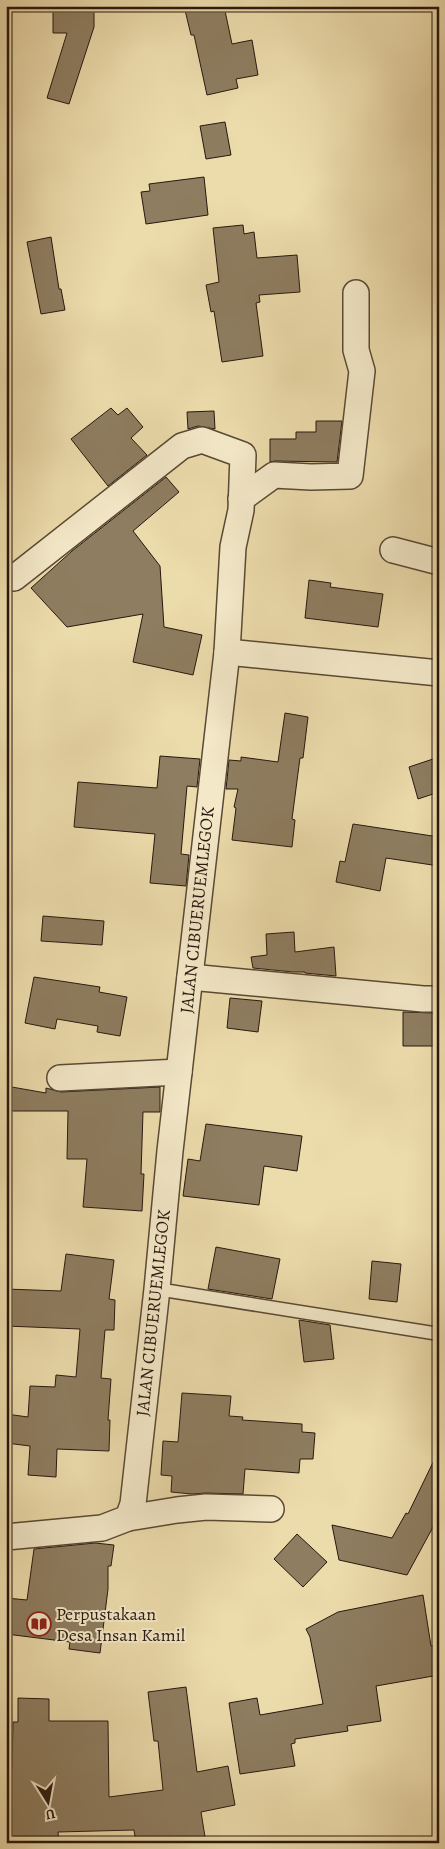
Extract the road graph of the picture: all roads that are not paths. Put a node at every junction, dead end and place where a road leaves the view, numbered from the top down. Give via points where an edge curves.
1 (356, 293) dead end
2 (241, 499) junction
3 (393, 550) dead end
4 (439, 562) edge
5 (14, 578) dead end
6 (227, 652) junction
7 (439, 673) edge
8 (190, 977) junction
9 (439, 999) edge
10 (179, 1072) junction
11 (60, 1078) dead end
12 (157, 1289) junction
13 (439, 1334) edge
14 (271, 1509) dead end
15 (128, 1518) junction
16 (6, 1537) edge

1 - 2 street via 356,350 362,371 350,476 274,475
2 - 5 street, JALAN CIBUERUEMLEGOK via 243,455 202,440 182,446
2 - 6 street, JALAN CIBUERUEMLEGOK via 233,547
3 - 4 street
6 - 7 street
6 - 8 street, JALAN CIBUERUEMLEGOK
8 - 9 street
8 - 10 street, JALAN CIBUERUEMLEGOK
10 - 11 street
10 - 12 street, JALAN CIBUERUEMLEGOK
12 - 13 lane
12 - 15 street, JALAN CIBUERUEMLEGOK via 133,1504
14 - 15 street via 206,1507
15 - 16 street via 102,1528

